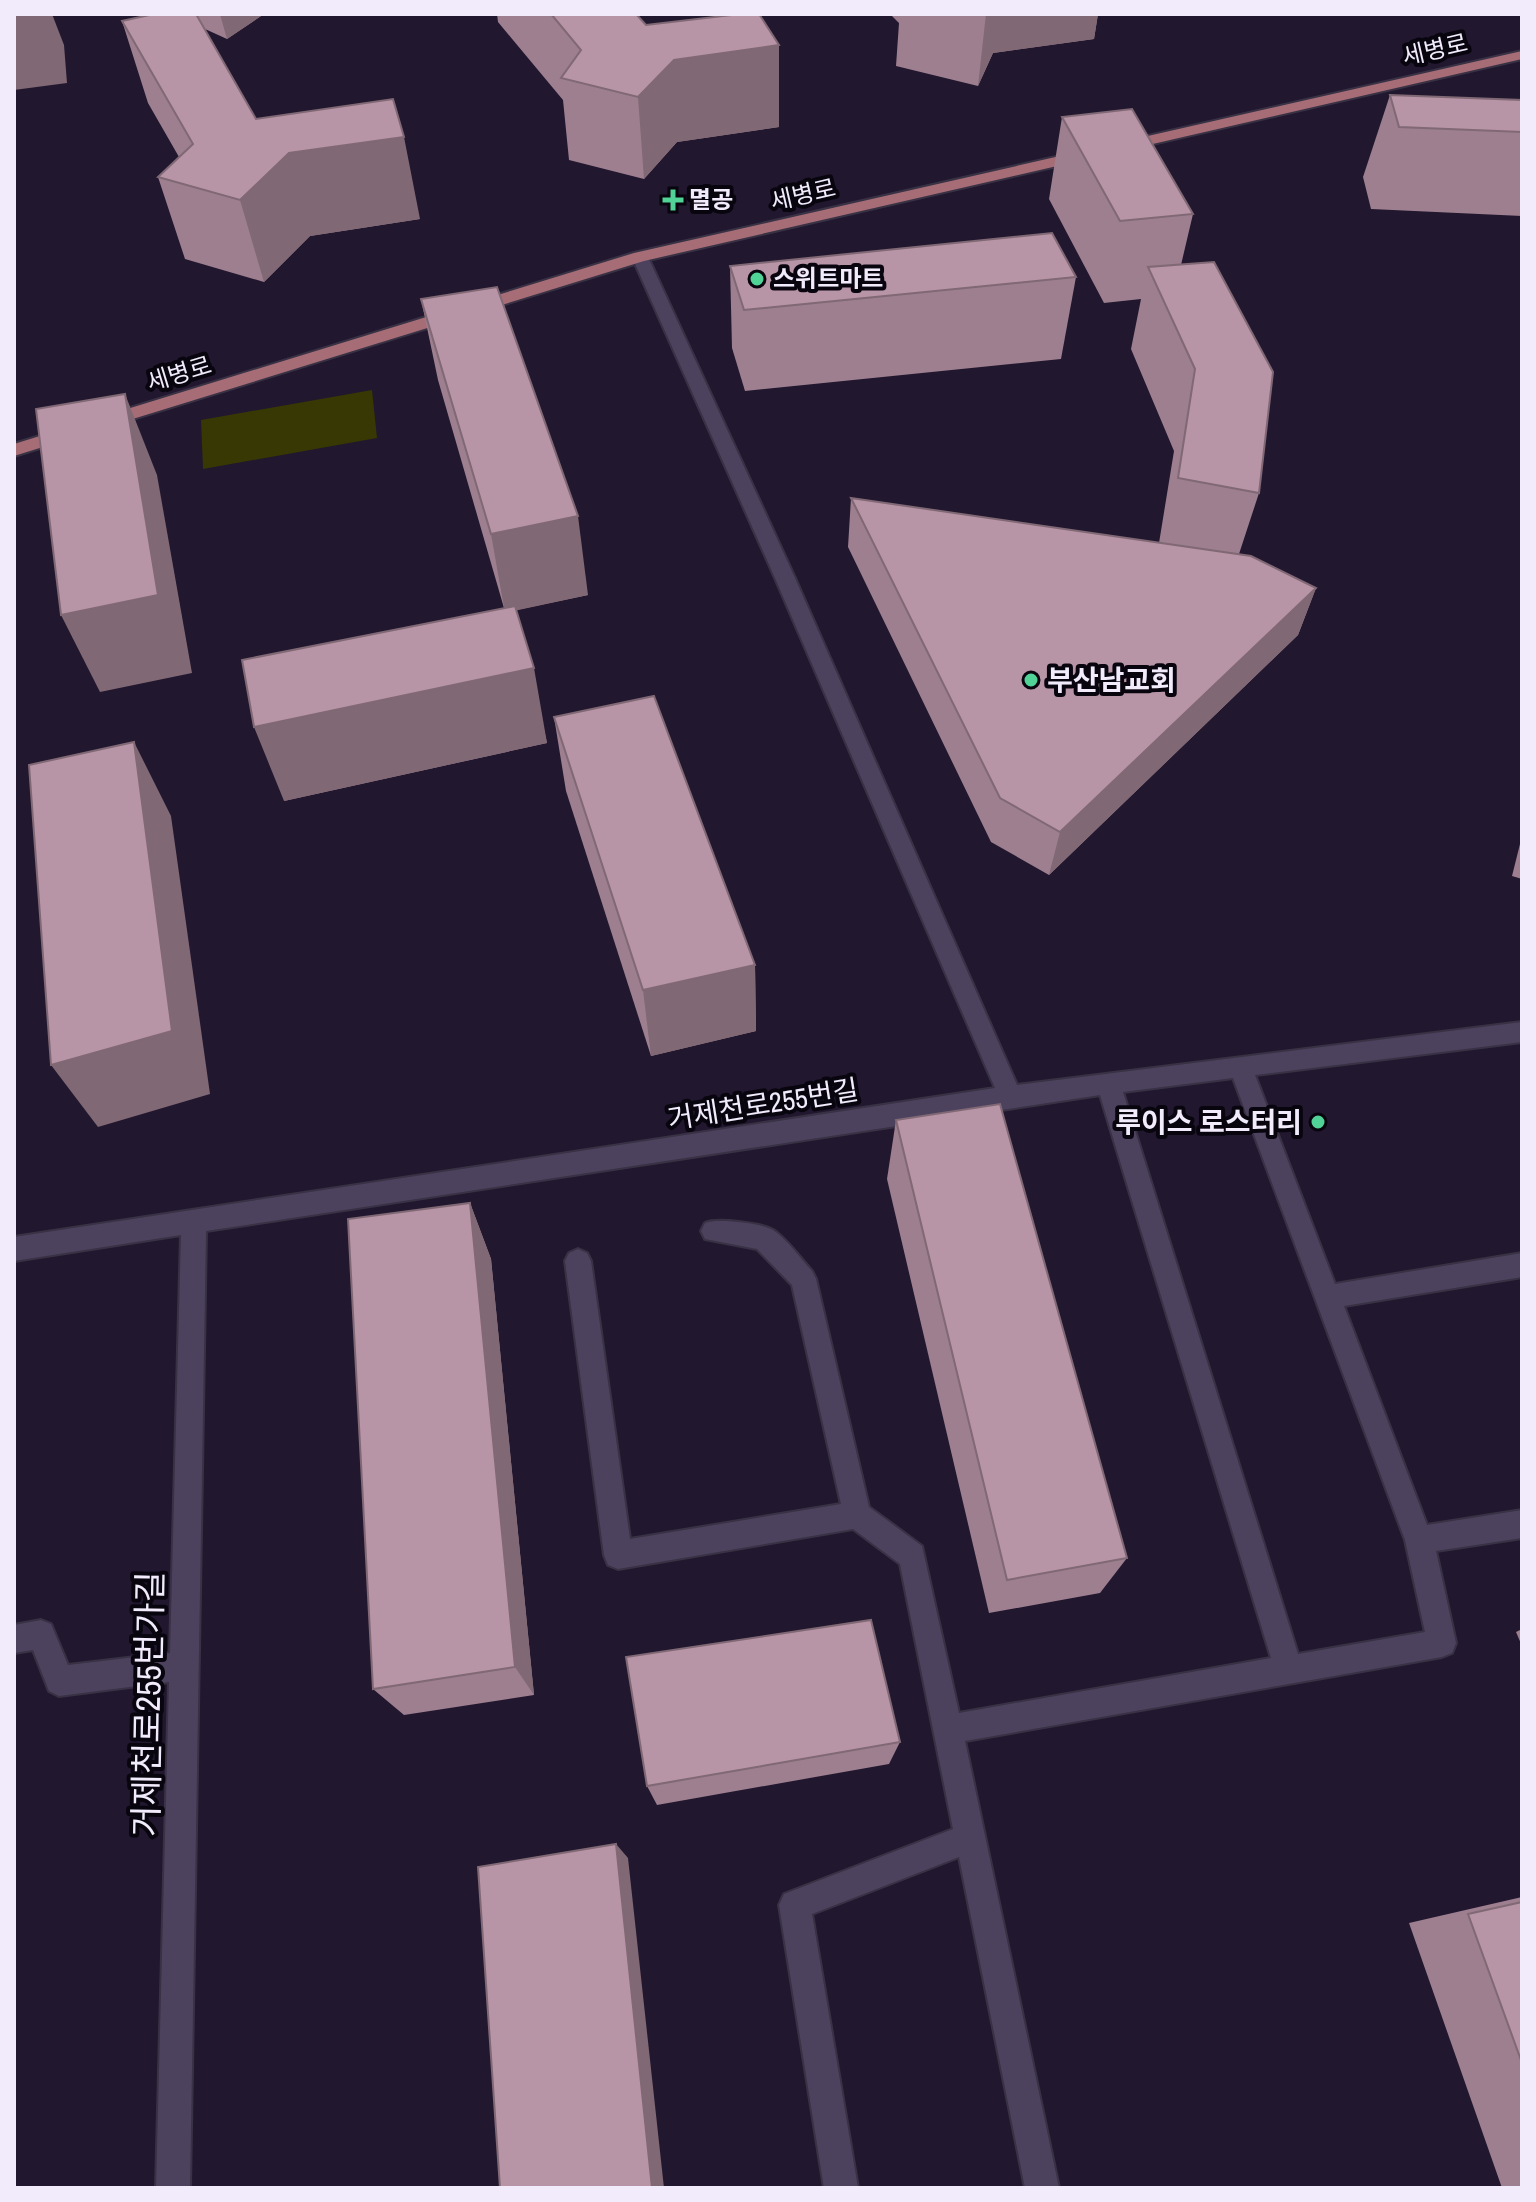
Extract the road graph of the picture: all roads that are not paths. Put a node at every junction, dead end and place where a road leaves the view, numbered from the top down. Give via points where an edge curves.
1 (1522, 55) edge
2 (640, 257) junction
3 (14, 450) edge
4 (1522, 1032) edge
5 (1240, 1066) junction
6 (1109, 1085) junction
7 (1010, 1096) junction
8 (194, 1222) junction
9 (714, 1231) dead end
10 (14, 1249) edge
11 (578, 1261) dead end
12 (1522, 1265) edge
13 (1329, 1297) junction
14 (857, 1515) junction
15 (1522, 1524) edge
16 (1419, 1540) junction
17 (14, 1639) edge
18 (186, 1666) junction
19 (1289, 1670) junction
20 (946, 1730) junction
21 (968, 1838) junction
22 (173, 2188) edge
23 (841, 2188) edge
24 (1042, 2188) edge

1 - 2 main road, 세병로
2 - 3 main road, 세병로
2 - 7 street
4 - 5 street, 거제천로255번길
5 - 6 street, 거제천로255번길
5 - 13 street
6 - 7 street, 거제천로255번길
6 - 19 street
7 - 8 street, 거제천로255번길
8 - 10 street, 거제천로255번길
8 - 18 street, 거제천로255번가길
9 - 14 street via 764,1238 803,1279
11 - 14 street via 618,1555
12 - 13 street
13 - 16 street
14 - 20 street via 912,1556
15 - 16 street
16 - 19 street via 1442,1643
17 - 18 street via 41,1634 59,1681
18 - 22 street, 거제천로255번가길
19 - 20 street
20 - 21 street
21 - 23 street via 795,1905
21 - 24 street

